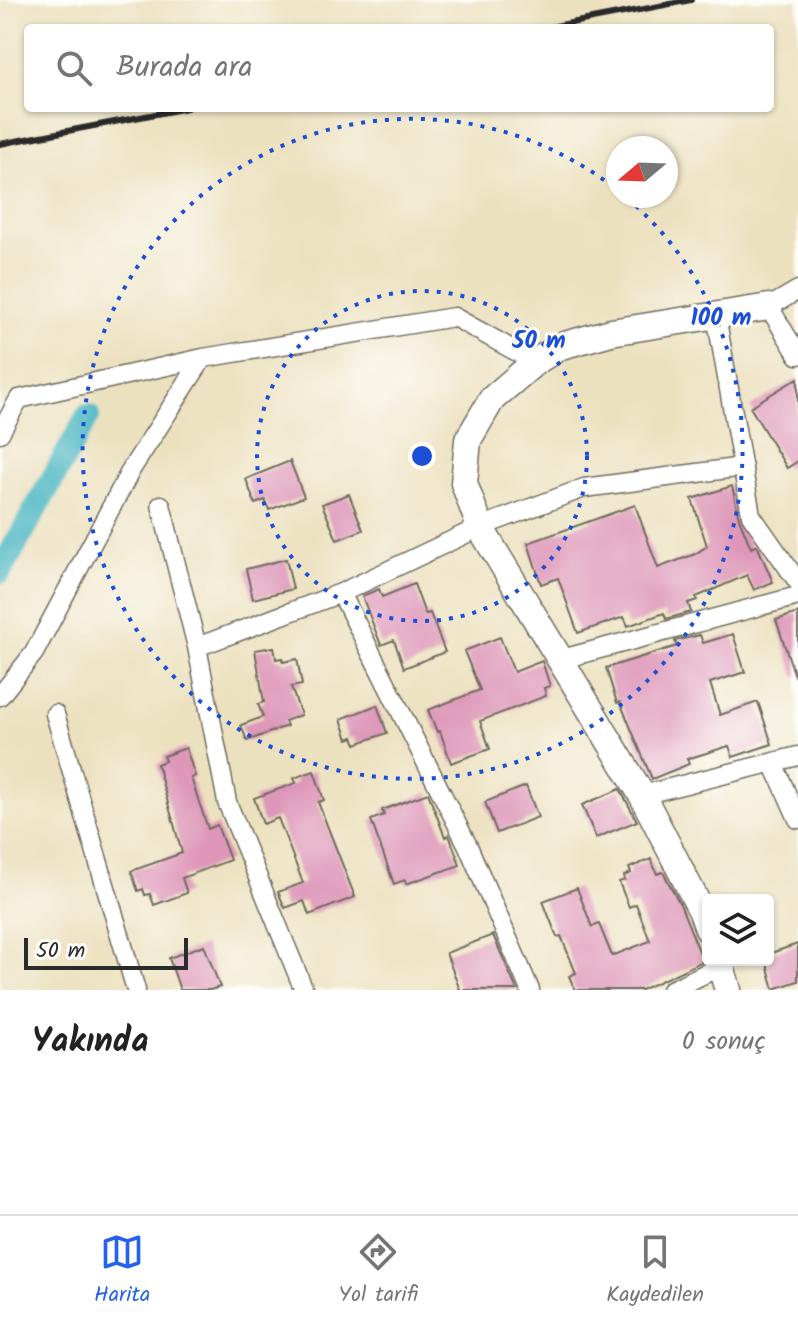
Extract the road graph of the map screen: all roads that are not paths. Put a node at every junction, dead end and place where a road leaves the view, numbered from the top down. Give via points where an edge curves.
1 (798, 290) edge
2 (769, 307) junction
3 (716, 315) junction
4 (798, 355) edge
5 (203, 358) junction
6 (535, 362) junction
7 (0, 433) edge
8 (743, 467) junction
9 (161, 505) dead end
10 (480, 527) junction
11 (798, 582) edge
12 (341, 593) junction
13 (798, 596) edge
14 (197, 647) junction
15 (562, 659) junction
16 (0, 696) edge
17 (55, 714) dead end
18 (798, 756) edge
19 (773, 763) junction
20 (642, 795) junction
21 (798, 819) edge
22 (702, 912) edge
23 (722, 972) edge
24 (136, 990) edge
25 (304, 990) edge
26 (530, 990) edge
27 (671, 990) edge

1 - 2 street
2 - 3 street
2 - 4 street
3 - 6 street via 611,332 561,346
3 - 8 street
5 - 6 street via 454,317
5 - 7 street via 19,399
5 - 16 street via 132,468 34,653
6 - 10 street via 492,399 468,440 464,483
8 - 10 street via 584,488
8 - 11 street via 751,515
9 - 14 street
10 - 12 street
10 - 15 street
12 - 14 street
12 - 26 street via 468,846
13 - 15 street
14 - 25 street via 227,802
15 - 20 street
17 - 24 street
18 - 19 street
19 - 20 street
19 - 21 street
20 - 22 street
23 - 27 street

